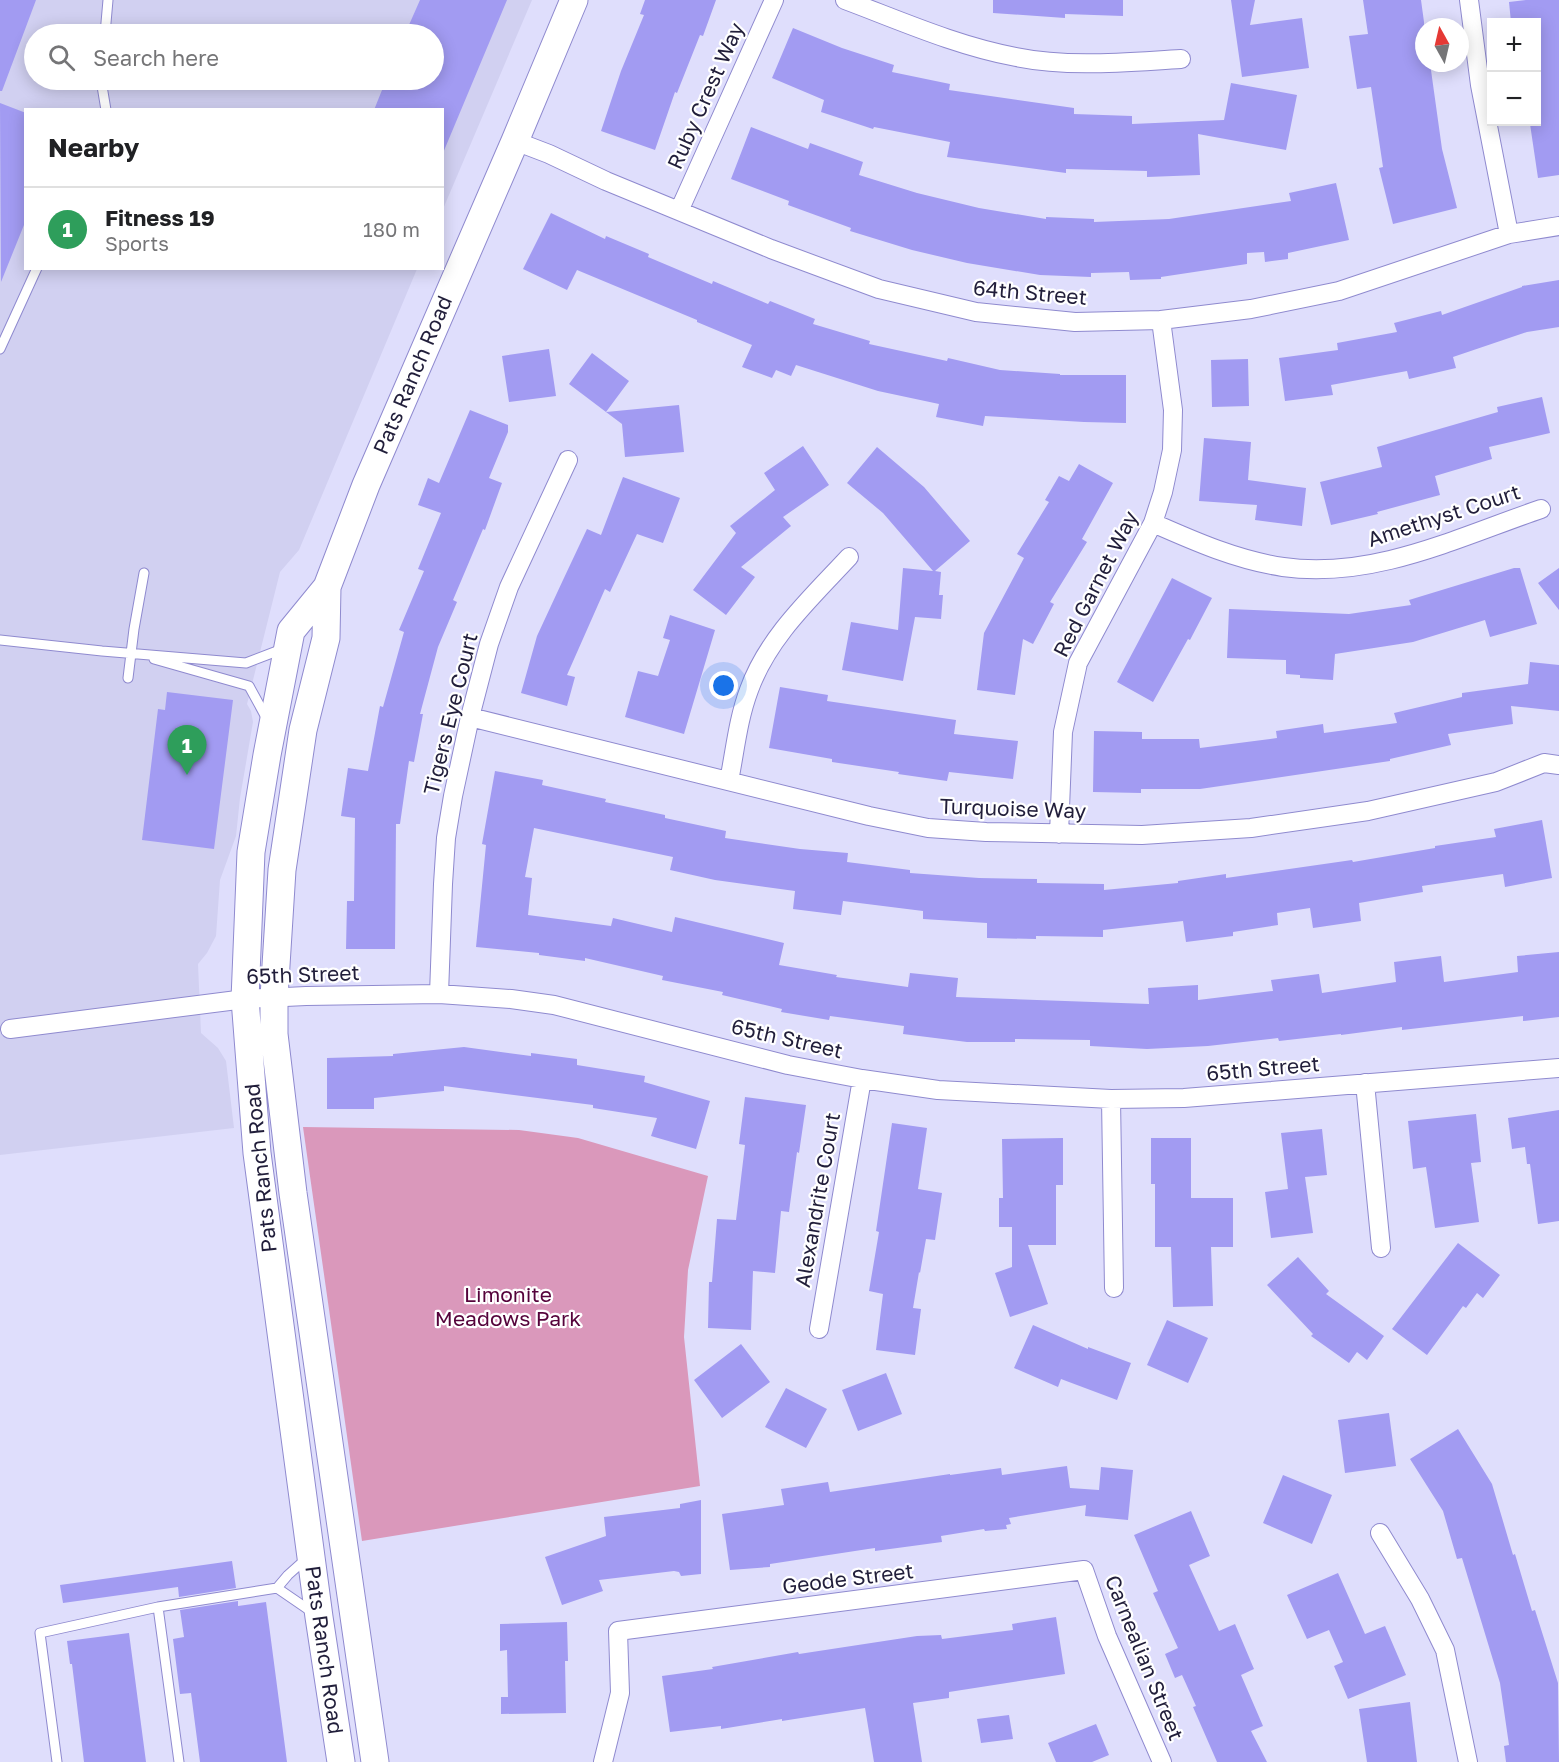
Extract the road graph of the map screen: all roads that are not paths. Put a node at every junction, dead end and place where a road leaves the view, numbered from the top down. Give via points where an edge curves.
1 (108, 0) edge
2 (574, 0) edge
3 (774, 0) edge
4 (846, 0) edge
5 (1469, 0) edge
6 (106, 24) edge
7 (1182, 59) dead end
8 (103, 90) edge
9 (106, 108) edge
10 (515, 141) junction
11 (679, 211) junction
12 (1559, 226) edge
13 (1509, 234) junction
14 (36, 270) edge
15 (1161, 320) junction
16 (0, 349) edge
17 (568, 460) dead end
18 (1540, 509) dead end
19 (1153, 523) junction
20 (849, 557) dead end
21 (144, 573) dead end
22 (327, 587) junction
23 (0, 640) edge
24 (288, 647) junction
25 (131, 653) junction
26 (128, 678) dead end
27 (470, 717) junction
28 (272, 728) junction
29 (1559, 765) edge
30 (729, 781) junction
31 (1059, 834) junction
32 (439, 994) junction
33 (274, 997) junction
34 (245, 999) junction
35 (10, 1029) dead end
36 (1559, 1068) edge
37 (862, 1079) junction
38 (1365, 1083) junction
39 (1111, 1099) junction
40 (1381, 1248) dead end
41 (1114, 1288) dead end
42 (819, 1329) dead end
43 (1380, 1533) dead end
44 (310, 1555) junction
45 (1084, 1570) joint
46 (277, 1588) junction
47 (158, 1607) junction
48 (319, 1617) junction
49 (57, 1762) edge
50 (179, 1762) edge
51 (341, 1762) edge
52 (375, 1762) edge
53 (603, 1762) edge
54 (1162, 1762) edge
55 (1468, 1762) edge

1 - 6 lane
2 - 10 street, Pats Ranch Road
3 - 11 street, Ruby Crest Way
4 - 7 street via 1016,58 1084,64
5 - 13 street via 1480,85
8 - 9 lane
10 - 11 street, 64th Street
10 - 22 street, Pats Ranch Road via 366,485
11 - 15 street, 64th Street via 879,289 976,312 1075,322
12 - 13 street, 64th Street
13 - 15 street, 64th Street via 1339,291 1251,309
14 - 16 lane
15 - 19 street, Red Garnet Way via 1173,410 1172,450
17 - 27 street, Tigers Eye Court via 509,587
18 - 19 street, Amethyst Court via 1406,556 1364,566 1323,569 1245,559 1206,547
19 - 31 street, Red Garnet Way via 1078,663 1063,732
20 - 30 street via 790,619 763,658 739,723
21 - 25 lane
22 - 24 street, Pats Ranch Road via 291,631
22 - 33 street, Pats Ranch Road via 326,638 303,730 282,870
23 - 25 lane
24 - 25 lane via 246,663
24 - 28 street, Pats Ranch Road
25 - 26 lane
25 - 28 lane via 249,686
27 - 30 street, Turquoise Way
27 - 32 street, Tigers Eye Court via 446,838
28 - 34 street, Pats Ranch Road via 251,852
29 - 31 street, Turquoise Way via 1544,763 1496,782 1368,811 1251,828 1142,835
30 - 31 street, Turquoise Way via 928,828
32 - 33 street, 65th Street
32 - 37 street, 65th Street via 554,1005 788,1065
33 - 34 street, 65th Street
33 - 52 street, Pats Ranch Road via 274,1034 293,1192
34 - 35 street, 65th Street
34 - 44 street, Pats Ranch Road via 256,1153
36 - 38 street, 65th Street
37 - 39 street, 65th Street via 938,1090
37 - 42 street, Alexandrite Court
38 - 39 street, 65th Street via 1184,1098
38 - 40 street
39 - 41 street
43 - 55 street via 1445,1650
44 - 46 lane
44 - 48 street, Pats Ranch Road
45 - 53 street, Geode Street via 618,1632 620,1693
45 - 54 street, Carnealian Street via 1107,1636
46 - 47 lane
46 - 48 lane
47 - 49 lane via 39,1633
47 - 50 lane
48 - 51 street, Pats Ranch Road

